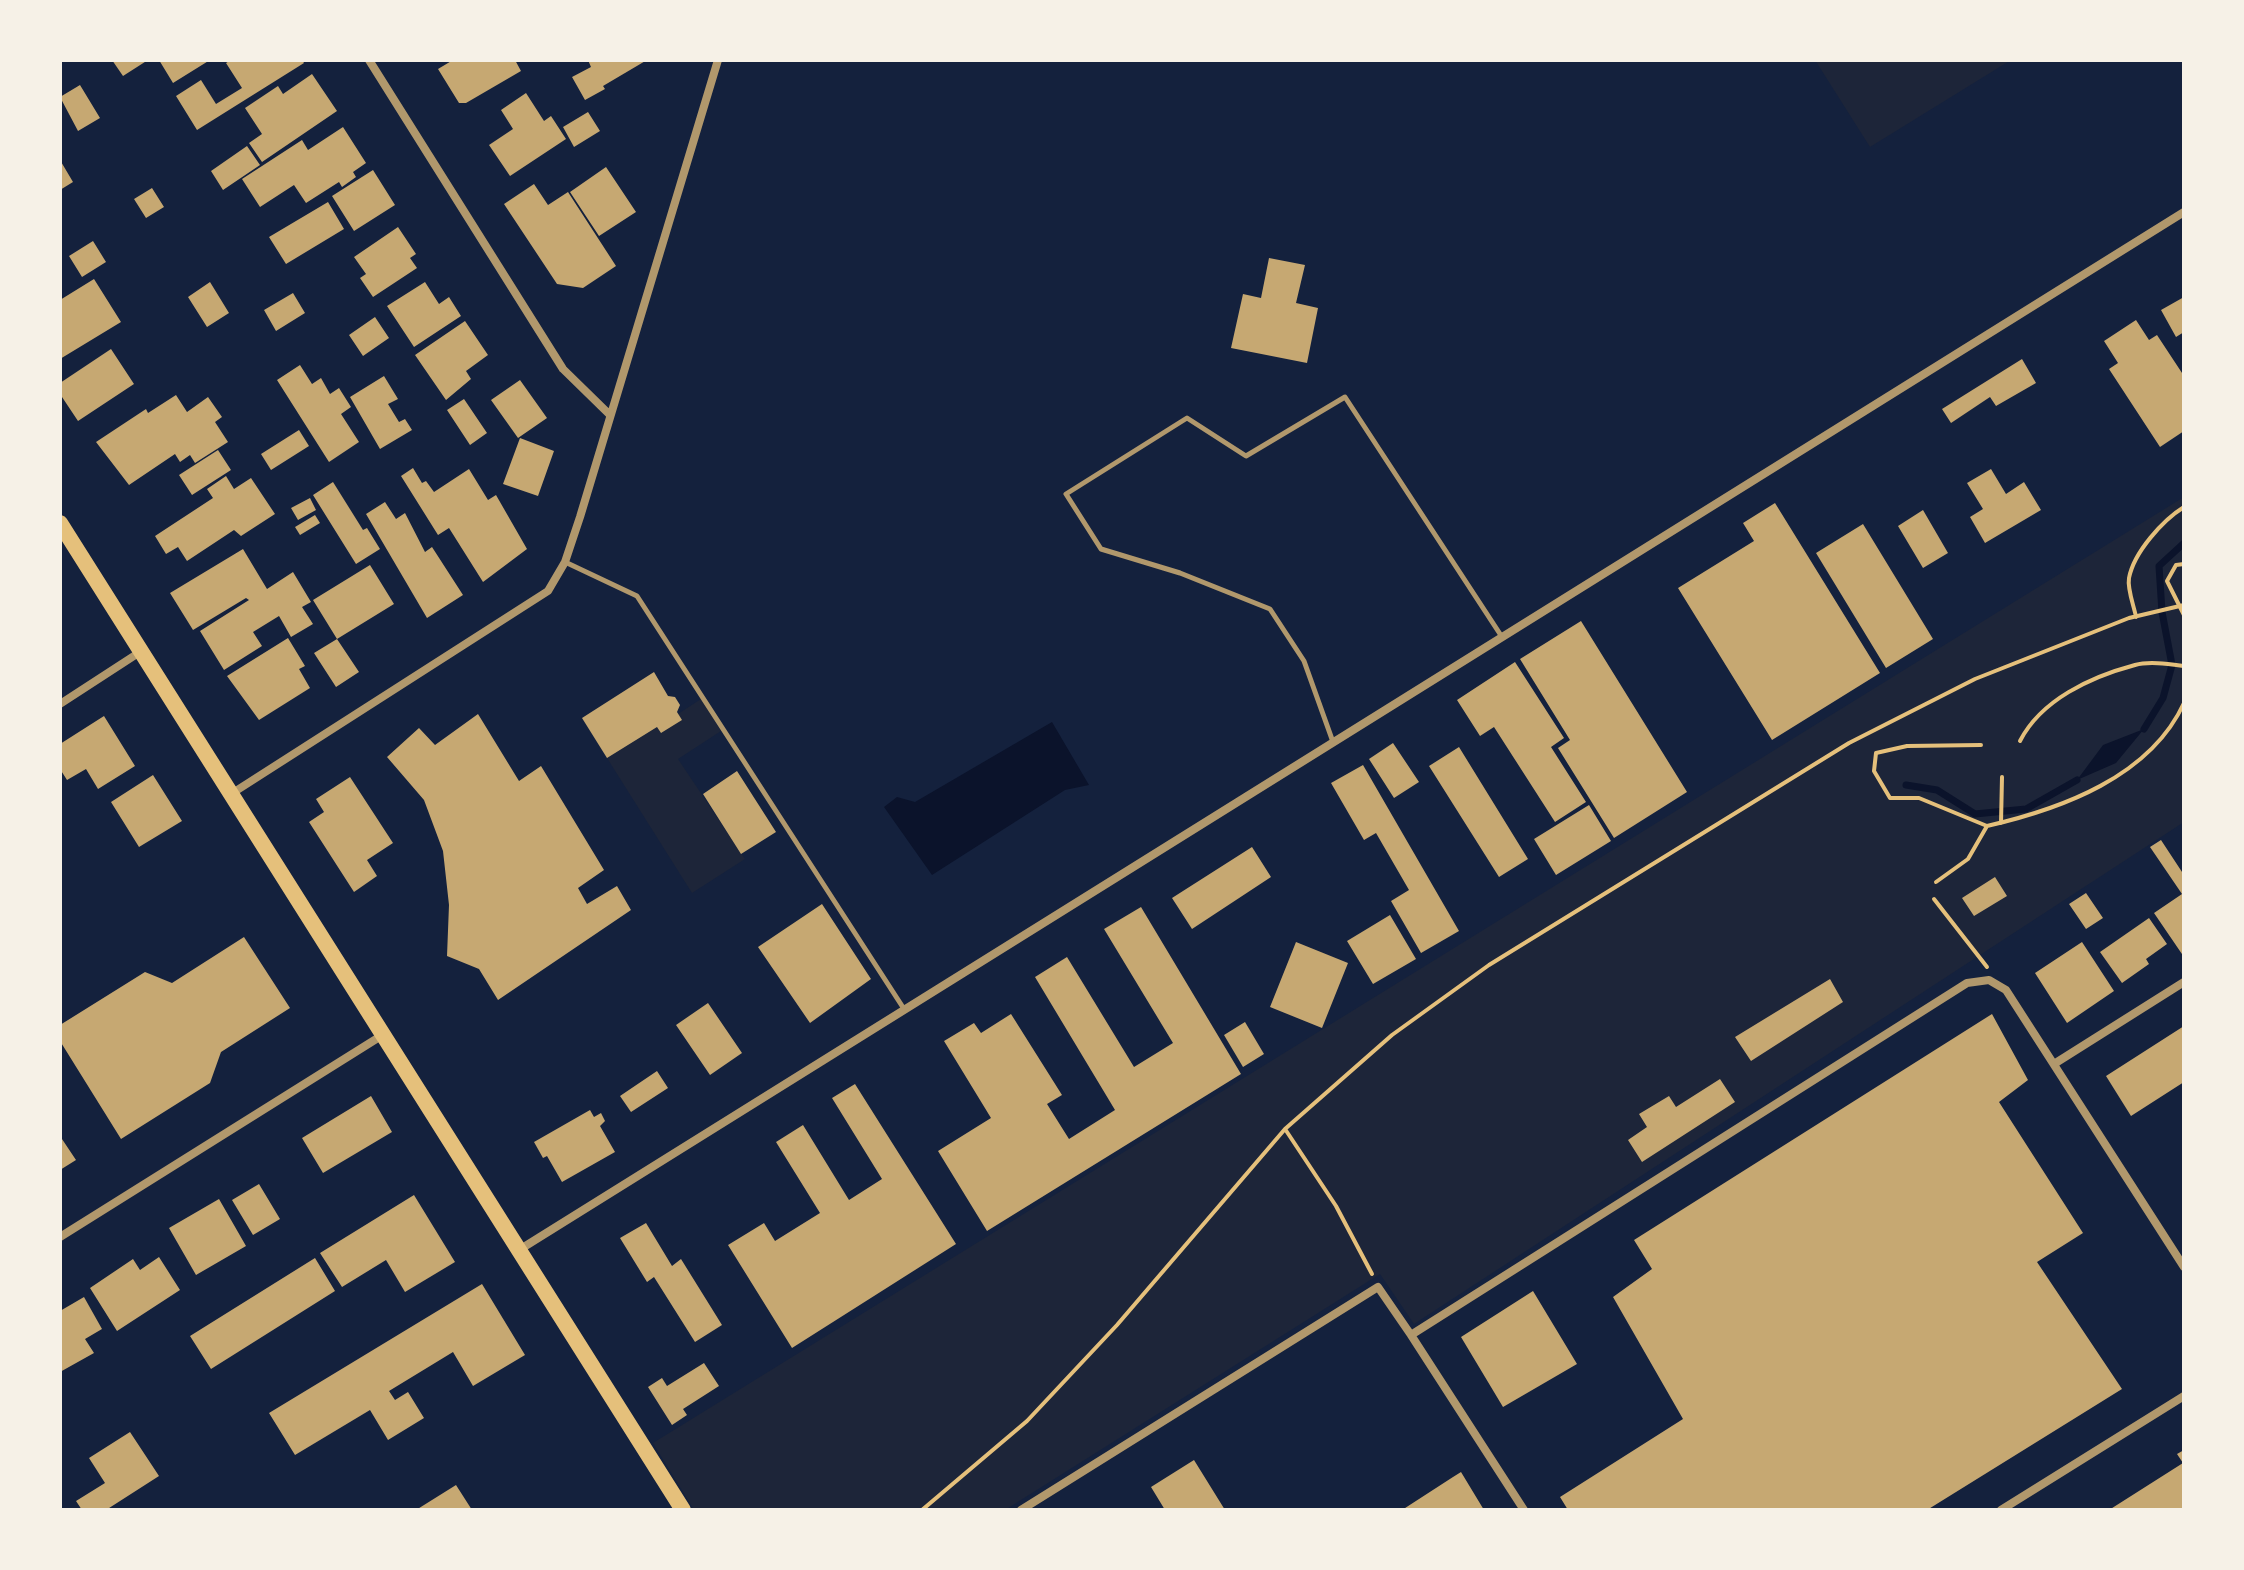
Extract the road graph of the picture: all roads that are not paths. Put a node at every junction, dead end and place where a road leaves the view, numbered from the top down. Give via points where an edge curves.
1 (369, 60) edge
2 (718, 60) edge
3 (2184, 212) edge
4 (609, 414) junction
5 (60, 523) edge
6 (565, 562) junction
7 (1502, 637) junction
8 (140, 652) junction
9 (60, 704) edge
10 (1333, 743) junction
11 (230, 795) junction
12 (2184, 982) edge
13 (905, 1010) junction
14 (381, 1036) junction
15 (2054, 1064) junction
16 (60, 1237) edge
17 (519, 1250) junction
18 (2184, 1267) edge
19 (1411, 1335) junction
20 (2184, 1396) edge
21 (683, 1510) edge
22 (1021, 1510) edge
23 (1524, 1510) edge
24 (2001, 1510) edge

1 - 4 street via 563,369
2 - 4 street
3 - 7 street
4 - 6 street
5 - 8 main road
6 - 11 street via 548,591
6 - 13 lane via 637,596
7 - 10 street
7 - 10 lane via 1345,397 1246,456 1187,418 1066,494 1101,549 1270,609 1304,661
8 - 9 street
8 - 11 main road
10 - 13 street
11 - 14 main road
12 - 15 street
13 - 17 street
14 - 16 street
14 - 17 main road
15 - 18 street
15 - 19 street via 2006,990 1989,980 1967,983
17 - 21 main road
19 - 22 street via 1378,1287
19 - 23 street
20 - 24 street

